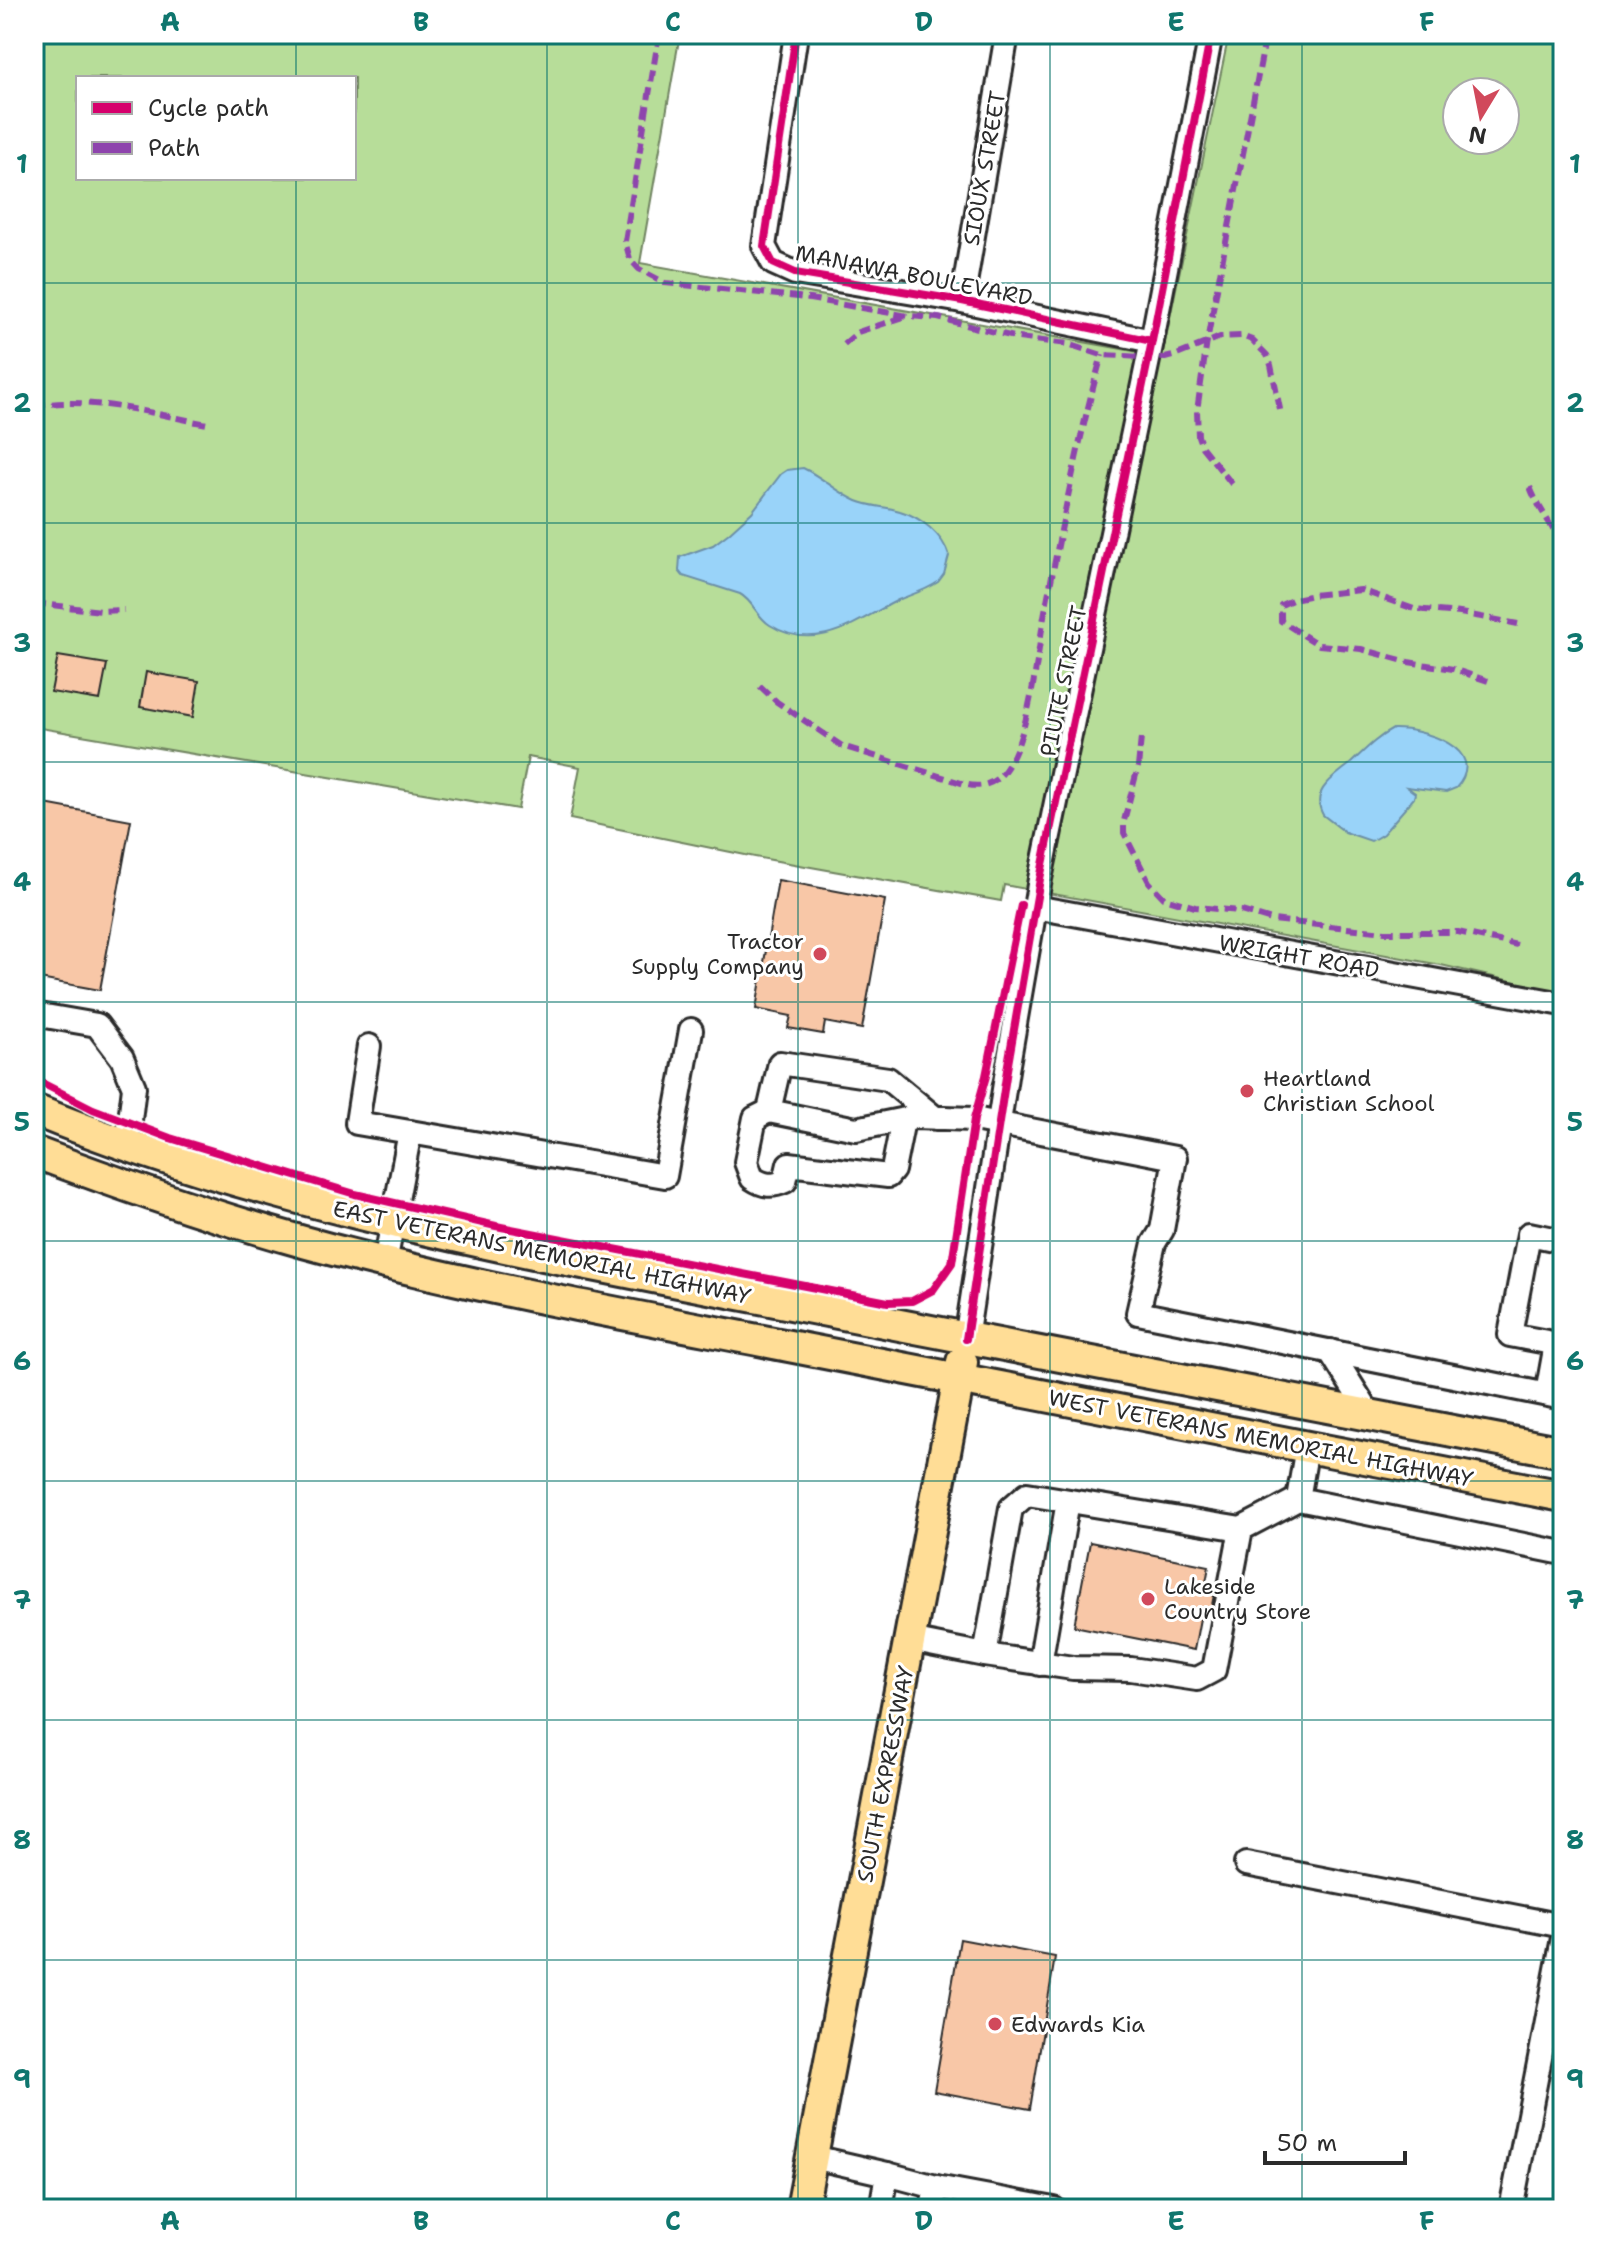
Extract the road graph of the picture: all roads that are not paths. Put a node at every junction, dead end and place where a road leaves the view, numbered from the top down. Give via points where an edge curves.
1 (796, 34) edge
2 (1007, 34) edge
3 (1211, 34) edge
4 (962, 301) junction
5 (1152, 341) junction
6 (1035, 907) junction
7 (1563, 1004) edge
8 (34, 1014) edge
9 (691, 1030) dead end
10 (369, 1046) dead end
11 (34, 1110) edge
12 (769, 1111) junction
13 (935, 1118) junction
14 (903, 1120) junction
15 (999, 1124) junction
16 (410, 1132) junction
17 (127, 1145) junction
18 (34, 1152) edge
19 (394, 1223) junction
20 (1563, 1241) edge
21 (385, 1263) junction
22 (966, 1339) junction
23 (1560, 1345) edge
24 (1330, 1351) junction
25 (959, 1380) junction
26 (1555, 1396) edge
27 (1370, 1415) junction
28 (1307, 1447) junction
29 (1563, 1452) edge
30 (1563, 1496) edge
31 (1298, 1499) junction
32 (1068, 1501) junction
33 (1241, 1529) junction
34 (1563, 1553) edge
35 (910, 1640) junction
36 (985, 1655) junction
37 (1040, 1664) junction
38 (1246, 1864) dead end
39 (1563, 1926) edge
40 (1563, 1938) edge
41 (813, 2157) junction
42 (887, 2174) junction
43 (934, 2198) edge
44 (802, 2209) edge
45 (881, 2209) edge
46 (1054, 2209) edge
47 (1511, 2209) edge

1 - 4 street, MANAWA BOULEVARD via 764,246 768,256 795,273
2 - 4 street, SIOUX STREET
3 - 5 street, PIUTE STREET
4 - 5 street, MANAWA BOULEVARD
5 - 6 street, PIUTE STREET
6 - 7 street, WRIGHT ROAD
6 - 15 street, PIUTE STREET
8 - 17 street via 97,1025 122,1058 134,1087
9 - 16 street via 665,1176
10 - 16 street via 357,1123
11 - 17 main road, EAST VETERANS MEMORIAL HIGHWAY
12 - 13 street via 780,1063 888,1079
12 - 14 street via 856,1129
12 - 14 street via 755,1118 746,1162 752,1178 774,1186 785,1181 789,1164 888,1176
13 - 14 street
13 - 15 street
15 - 22 street, PIUTE STREET
15 - 24 street via 1175,1158 1162,1230 1154,1243 1138,1313
16 - 19 street
17 - 19 main road, EAST VETERANS MEMORIAL HIGHWAY
18 - 21 main road, EAST VETERANS MEMORIAL HIGHWAY via 268,1232
19 - 21 street
19 - 22 main road, EAST VETERANS MEMORIAL HIGHWAY
20 - 23 street via 1529,1234 1510,1335
21 - 25 main road, EAST VETERANS MEMORIAL HIGHWAY
22 - 25 main road, SOUTH EXPRESSWAY
22 - 27 main road, WEST VETERANS MEMORIAL HIGHWAY
23 - 26 street
24 - 26 street
24 - 27 street
25 - 28 main road, WEST VETERANS MEMORIAL HIGHWAY
25 - 35 main road, SOUTH EXPRESSWAY
27 - 29 main road, WEST VETERANS MEMORIAL HIGHWAY
28 - 30 main road, WEST VETERANS MEMORIAL HIGHWAY
28 - 31 street
31 - 33 street
31 - 34 street
32 - 33 street
32 - 36 street via 1027,1494 1011,1508
32 - 37 street
33 - 37 street via 1214,1670 1197,1679
35 - 36 street
35 - 41 main road, SOUTH EXPRESSWAY
36 - 37 street
38 - 39 street
40 - 47 street
41 - 42 street
41 - 44 main road, SOUTH EXPRESSWAY
42 - 43 street
42 - 45 street
43 - 46 street

